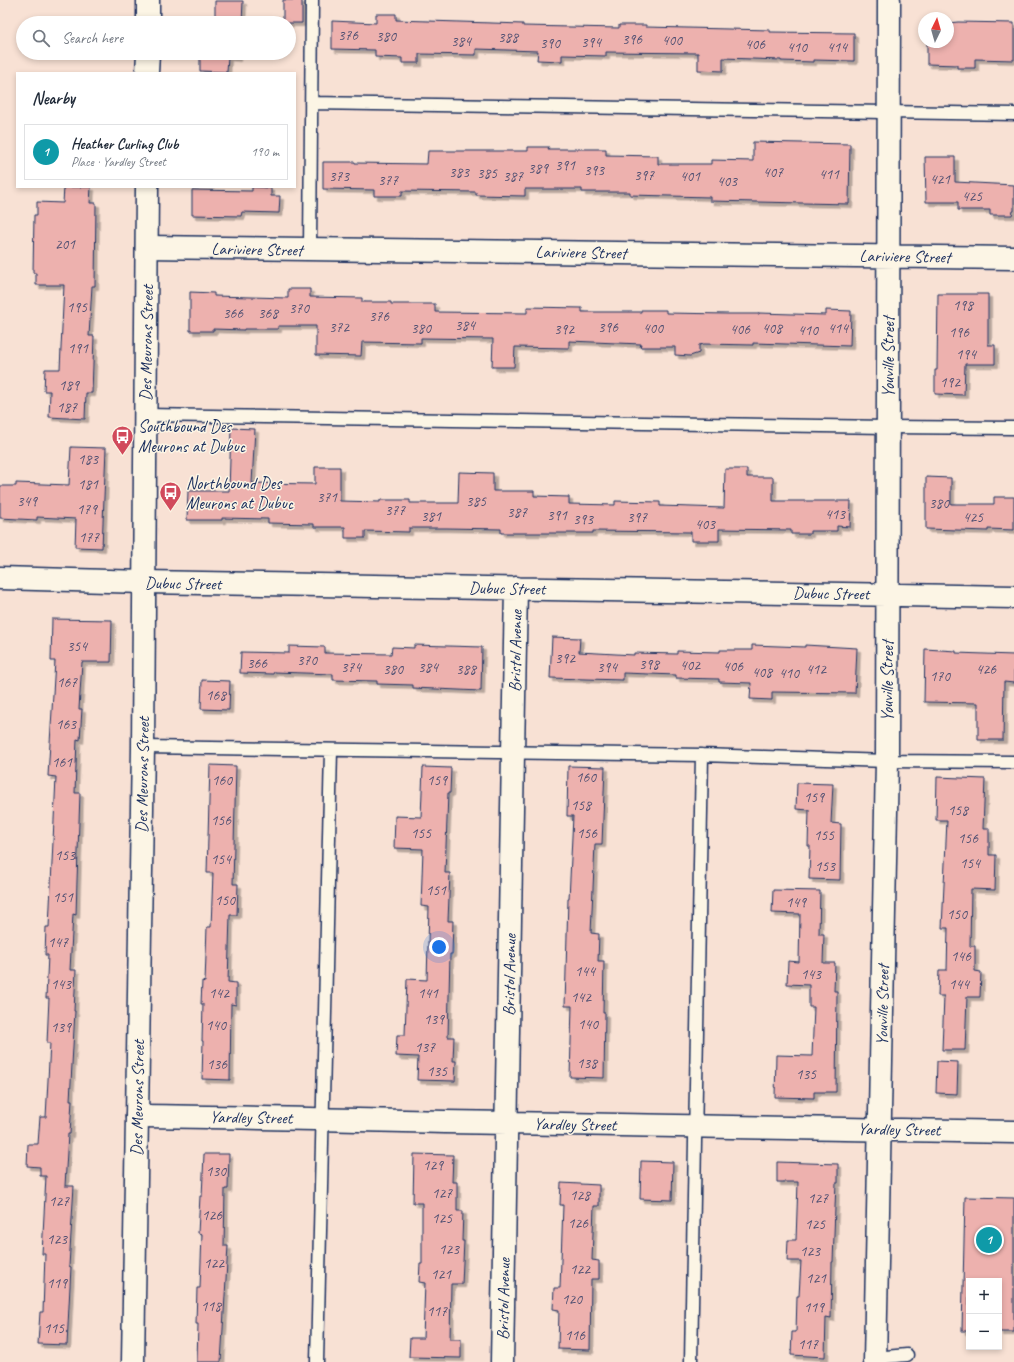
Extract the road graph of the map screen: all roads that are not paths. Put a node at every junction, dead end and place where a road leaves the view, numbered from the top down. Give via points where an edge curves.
1 (148, 0) edge
2 (312, 0) edge
3 (889, 0) edge
4 (148, 16) edge
5 (148, 60) edge
6 (148, 72) edge
7 (311, 103) junction
8 (889, 112) junction
9 (1014, 114) edge
10 (147, 188) edge
11 (147, 247) junction
12 (310, 249) junction
13 (888, 256) junction
14 (1014, 258) edge
15 (146, 415) junction
16 (887, 427) junction
17 (1014, 428) edge
18 (0, 578) edge
19 (144, 582) junction
20 (516, 588) junction
21 (888, 594) junction
22 (1014, 597) edge
23 (143, 747) junction
24 (331, 750) junction
25 (513, 752) junction
26 (702, 755) junction
27 (887, 761) junction
28 (1014, 762) edge
29 (136, 1116) junction
30 (322, 1118) junction
31 (506, 1123) junction
32 (695, 1126) junction
33 (880, 1128) junction
34 (1014, 1132) edge
35 (907, 1355) dead end
36 (875, 1360) edge
37 (132, 1362) edge
38 (318, 1362) edge
39 (502, 1362) edge
40 (691, 1362) edge

1 - 4 street
2 - 7 lane
3 - 8 street, Youville Street
5 - 6 street
7 - 8 lane
7 - 12 lane
8 - 9 lane
8 - 13 street, Youville Street
10 - 11 street, Des Meurons Street
11 - 12 street, Lariviere Street
11 - 15 street, Des Meurons Street
12 - 13 street, Lariviere Street
13 - 14 street, Lariviere Street
13 - 16 street, Youville Street
15 - 16 lane
15 - 19 street, Des Meurons Street
16 - 17 lane
16 - 21 street, Youville Street
18 - 19 street, Dubuc Street
19 - 20 street, Dubuc Street
19 - 23 street, Des Meurons Street
20 - 21 street, Dubuc Street
20 - 25 street, Bristol Avenue
21 - 22 street, Dubuc Street
21 - 27 street, Youville Street
23 - 24 lane
23 - 29 street, Des Meurons Street
24 - 25 lane
24 - 30 lane
25 - 26 lane
25 - 31 street, Bristol Avenue
26 - 27 lane
26 - 32 lane
27 - 28 lane
27 - 33 street, Youville Street
29 - 30 street, Yardley Street
29 - 37 street, Des Meurons Street
30 - 31 street, Yardley Street
30 - 38 lane
31 - 32 street, Yardley Street
31 - 39 street, Bristol Avenue
32 - 33 street, Yardley Street
32 - 40 lane
33 - 34 street, Yardley Street
33 - 36 street, Youville Street
35 - 36 lane

